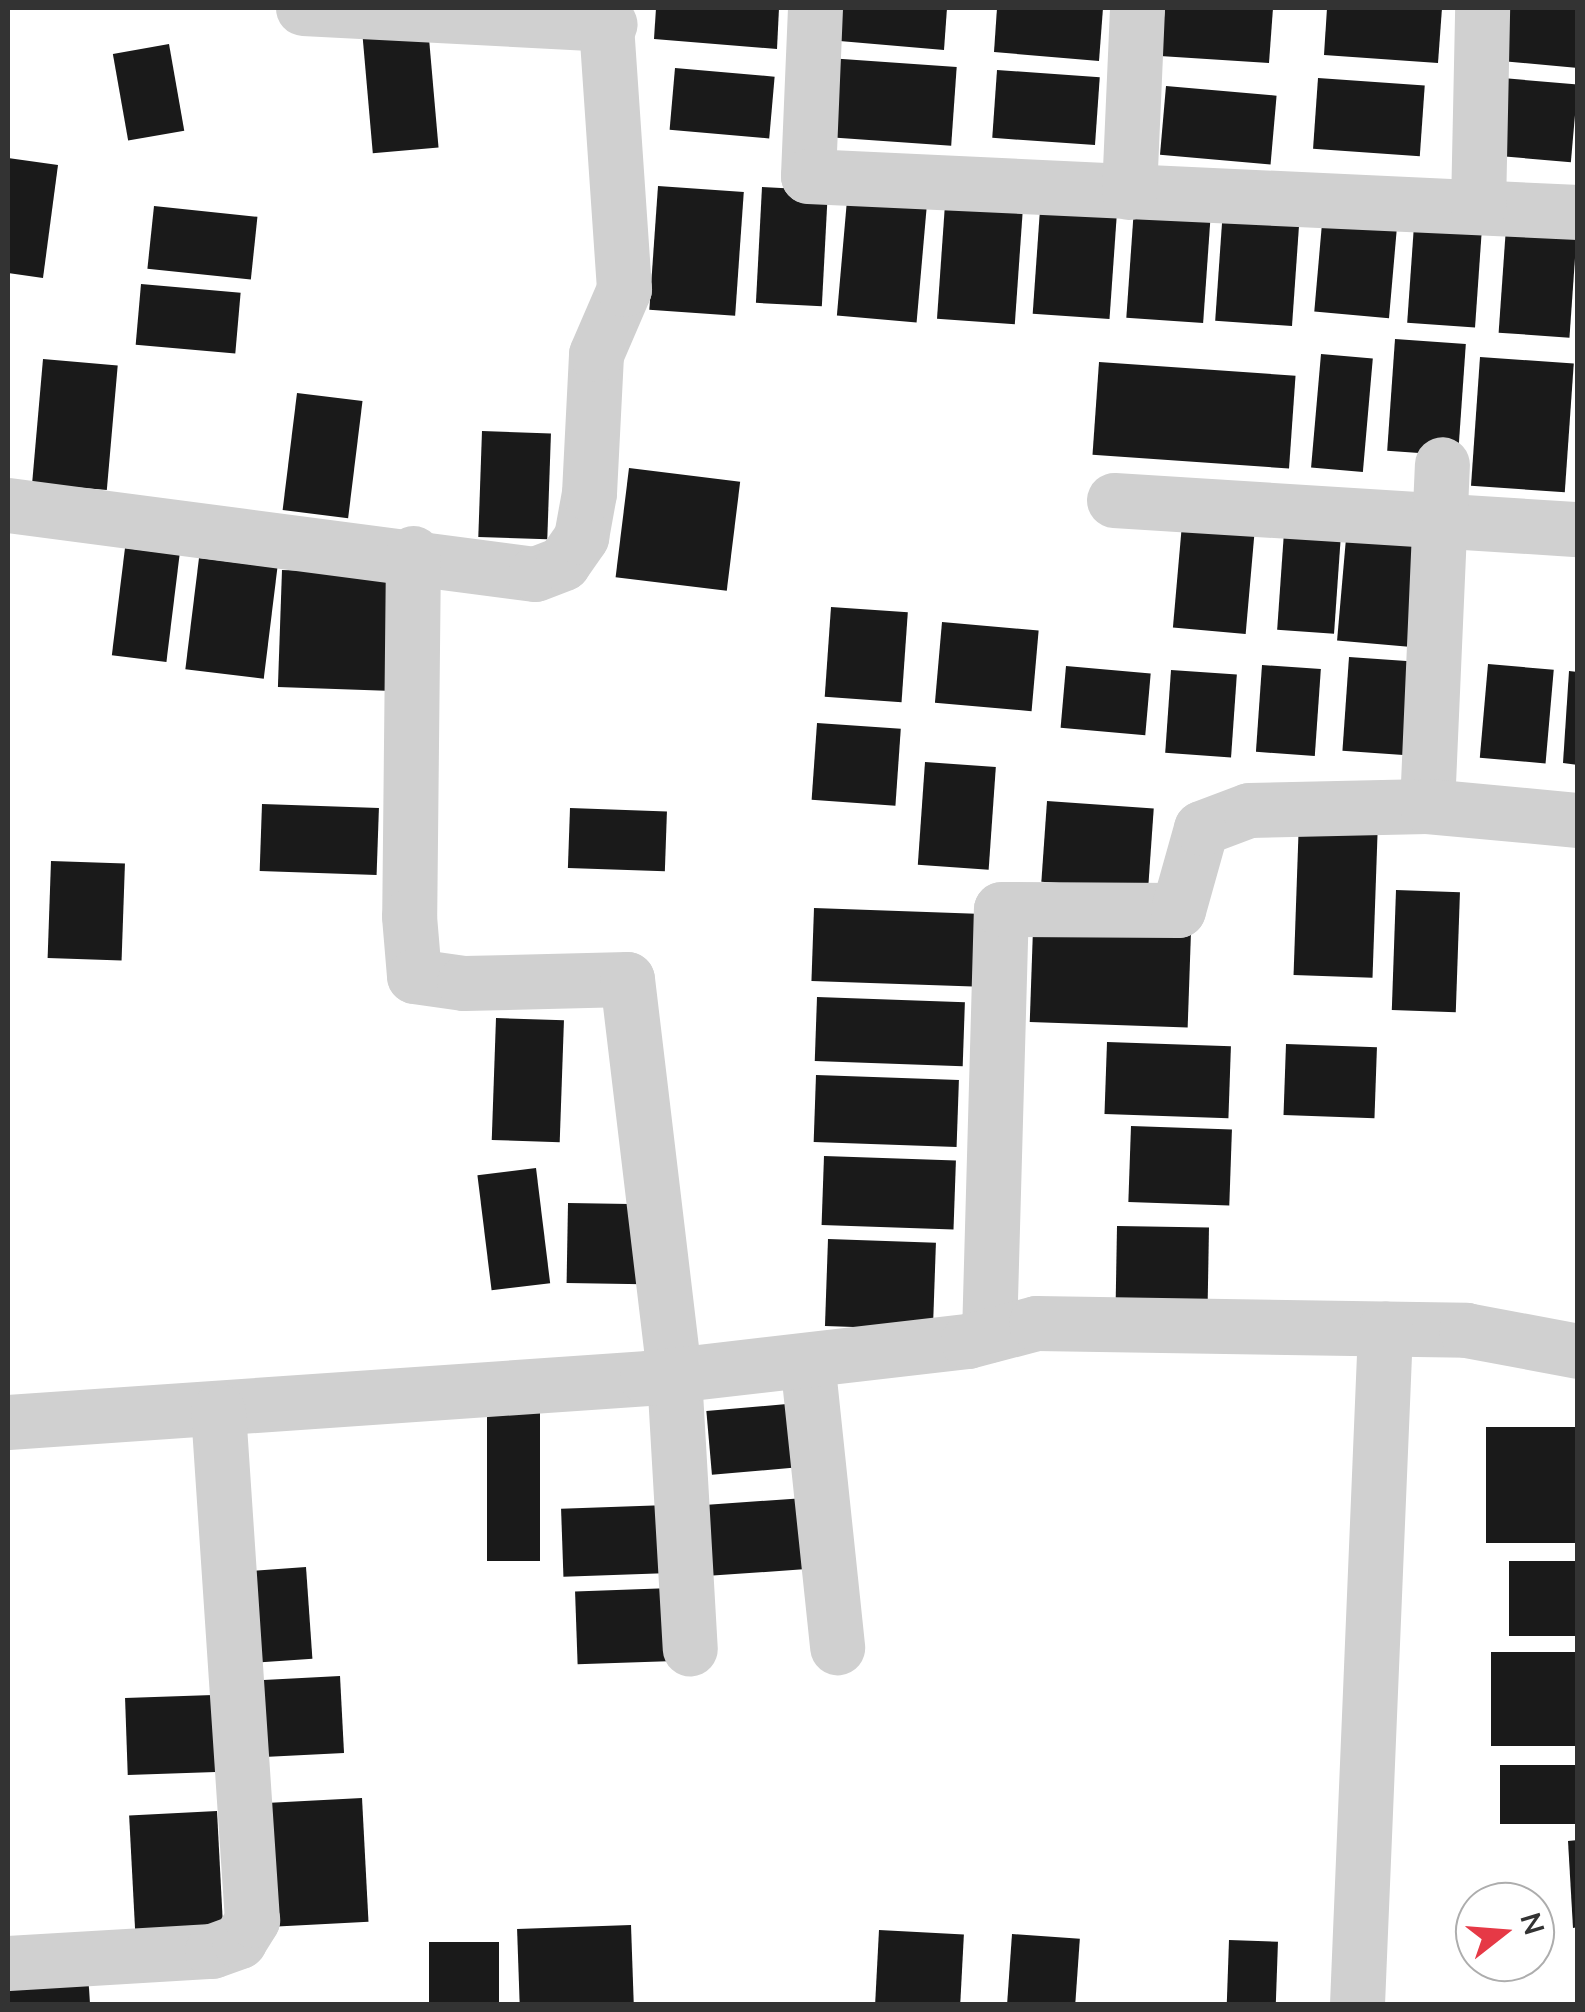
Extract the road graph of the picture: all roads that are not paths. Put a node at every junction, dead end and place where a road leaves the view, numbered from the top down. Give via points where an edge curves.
1 (303, 8) edge
2 (815, 8) edge
3 (1137, 8) edge
4 (1482, 8) edge
5 (607, 16) edge
6 (1129, 192) junction
7 (1478, 207) junction
8 (1578, 212) edge
9 (1441, 490) junction
10 (1114, 500) dead end
11 (8, 506) edge
12 (1578, 529) edge
13 (413, 554) junction
14 (1427, 806) junction
15 (1578, 820) edge
16 (1385, 1328) junction
17 (989, 1335) junction
18 (1578, 1351) edge
19 (806, 1360) junction
20 (674, 1375) junction
21 (218, 1411) junction
22 (8, 1422) edge
23 (838, 1647) dead end
24 (690, 1650) dead end
25 (8, 1963) edge
26 (1357, 2004) edge

1 - 5 street
2 - 6 street via 808,176
3 - 6 street
4 - 7 street
5 - 13 street via 624,289 596,354 582,537 563,564 535,574
6 - 7 street
7 - 8 street
9 - 10 street
9 - 12 street
9 - 14 street
11 - 13 street
13 - 20 street via 408,916 414,976 464,983 627,979
14 - 15 street
14 - 17 street via 1220,816 1201,828 1178,910 1001,909
16 - 17 street via 1036,1323
16 - 18 street via 1466,1330
16 - 26 street
17 - 19 street
19 - 20 street
19 - 23 street
20 - 21 street
20 - 24 street
21 - 22 street
21 - 25 street via 252,1920 239,1941 212,1950

